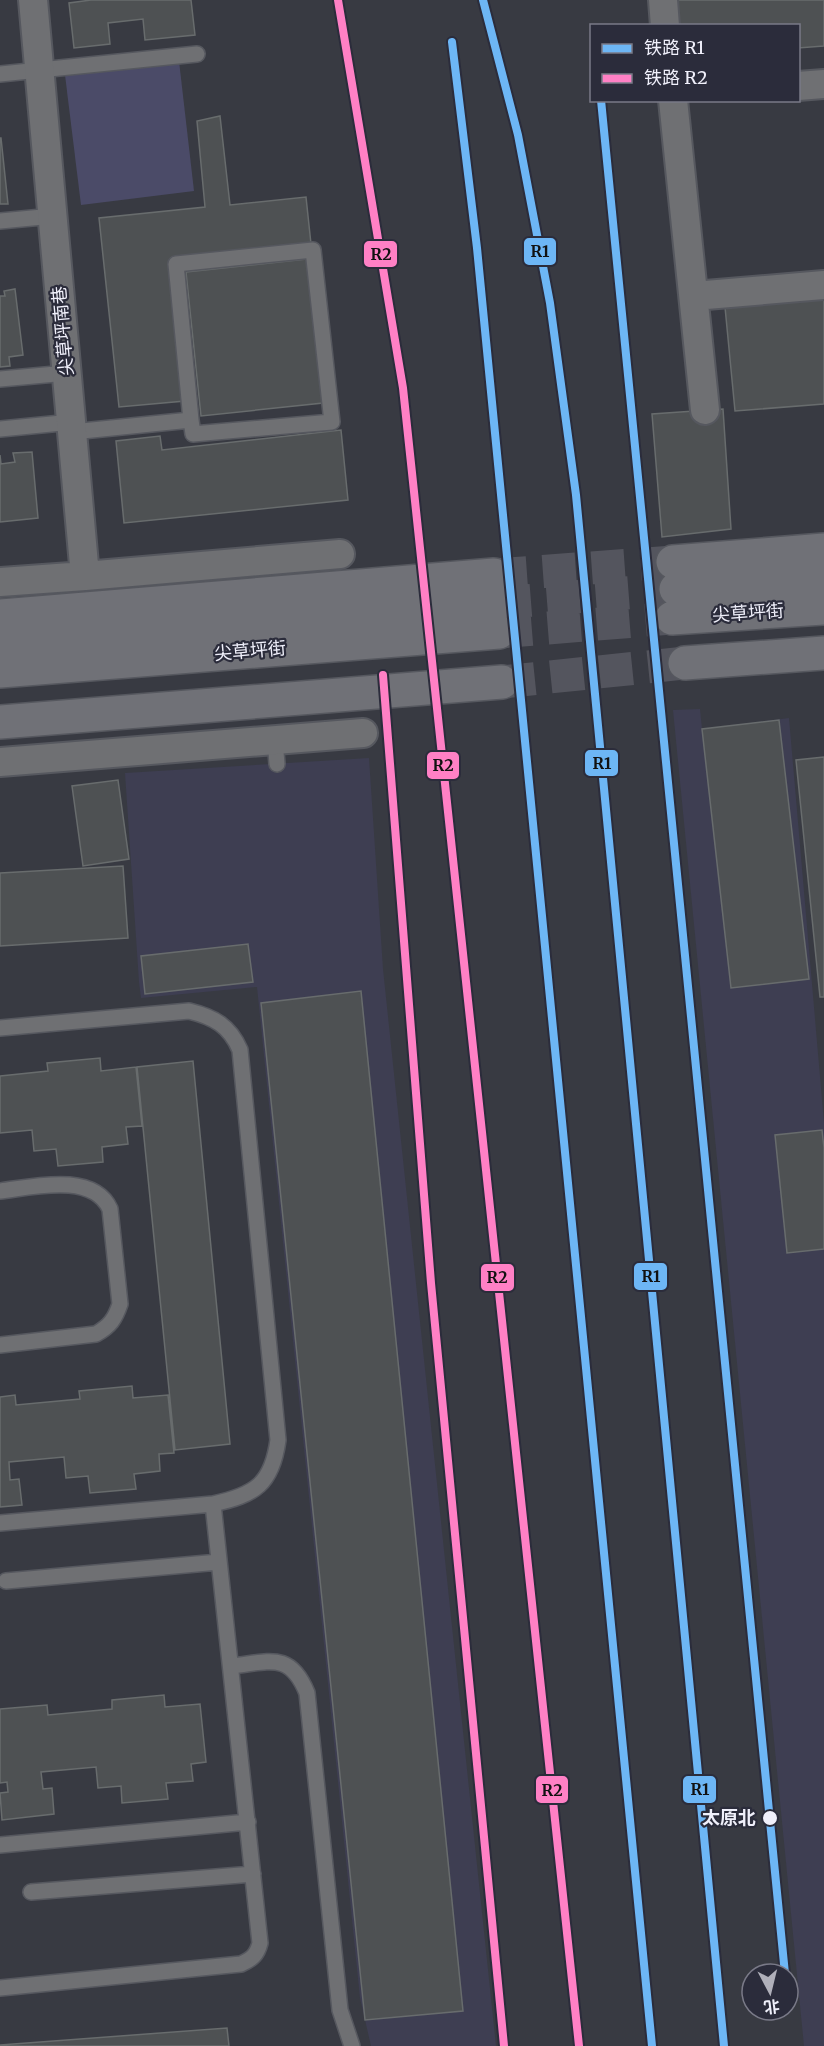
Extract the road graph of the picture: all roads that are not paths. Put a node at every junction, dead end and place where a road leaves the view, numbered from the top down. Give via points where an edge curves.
1 (33, 0) edge
2 (663, 0) edge
3 (665, 24) edge
4 (197, 54) dead end
5 (39, 70) junction
6 (0, 75) edge
7 (824, 84) edge
8 (800, 86) edge
9 (673, 102) edge
10 (53, 216) junction
11 (0, 221) edge
12 (824, 285) edge
13 (694, 296) junction
14 (67, 373) junction
15 (0, 379) edge
16 (705, 411) dead end
17 (191, 420) junction
18 (72, 427) junction
19 (0, 429) edge
20 (824, 550) edge
21 (340, 554) dead end
22 (86, 576) junction
23 (824, 578) edge
24 (0, 582) edge
25 (674, 590) junction
26 (497, 603) junction
27 (824, 608) edge
28 (0, 616) edge
29 (0, 645) edge
30 (824, 653) edge
31 (685, 663) tunnel mouth
32 (0, 671) edge
33 (502, 682) tunnel mouth
34 (0, 722) edge
35 (363, 733) dead end
36 (0, 762) edge
37 (0, 1028) edge
38 (0, 1191) edge
39 (0, 1345) edge
40 (213, 1504) junction
41 (0, 1523) edge
42 (219, 1562) junction
43 (6, 1581) dead end
44 (232, 1666) junction
45 (248, 1822) junction
46 (0, 1845) edge
47 (253, 1874) junction
48 (32, 1893) dead end
49 (0, 1988) edge
50 (352, 2046) edge

1 - 5 street, 尖草坪南巷
2 - 3 street
4 - 5 lane
5 - 6 lane
5 - 10 street, 尖草坪南巷
7 - 8 street
9 - 13 street
10 - 11 lane
10 - 14 street, 尖草坪南巷
12 - 13 street
13 - 16 street
14 - 15 lane
14 - 18 street, 尖草坪南巷
17 - 17 lane via 193,434 332,422 313,250 176,264
17 - 18 lane
18 - 19 lane
18 - 22 street, 尖草坪南巷
20 - 25 main road
21 - 22 street
22 - 24 street
23 - 25 main road, 尖草坪街
25 - 27 main road, 尖草坪街
26 - 28 main road
26 - 29 main road, 尖草坪街
26 - 32 main road, 尖草坪街
30 - 31 main road
33 - 34 main road
35 - 36 street via 276,752
37 - 40 lane via 189,1011 218,1020 240,1050 278,1440 271,1471 262,1484 234,1500
38 - 39 lane via 66,1184 96,1192 106,1200 120,1304 109,1326 96,1334
40 - 41 lane
40 - 42 lane
42 - 43 lane
42 - 44 lane
44 - 45 lane
44 - 50 lane via 273,1661 289,1665 301,1678 307,1693 340,2010
45 - 46 lane
45 - 47 lane
47 - 48 lane
47 - 49 lane via 260,1943 258,1953 250,1960

